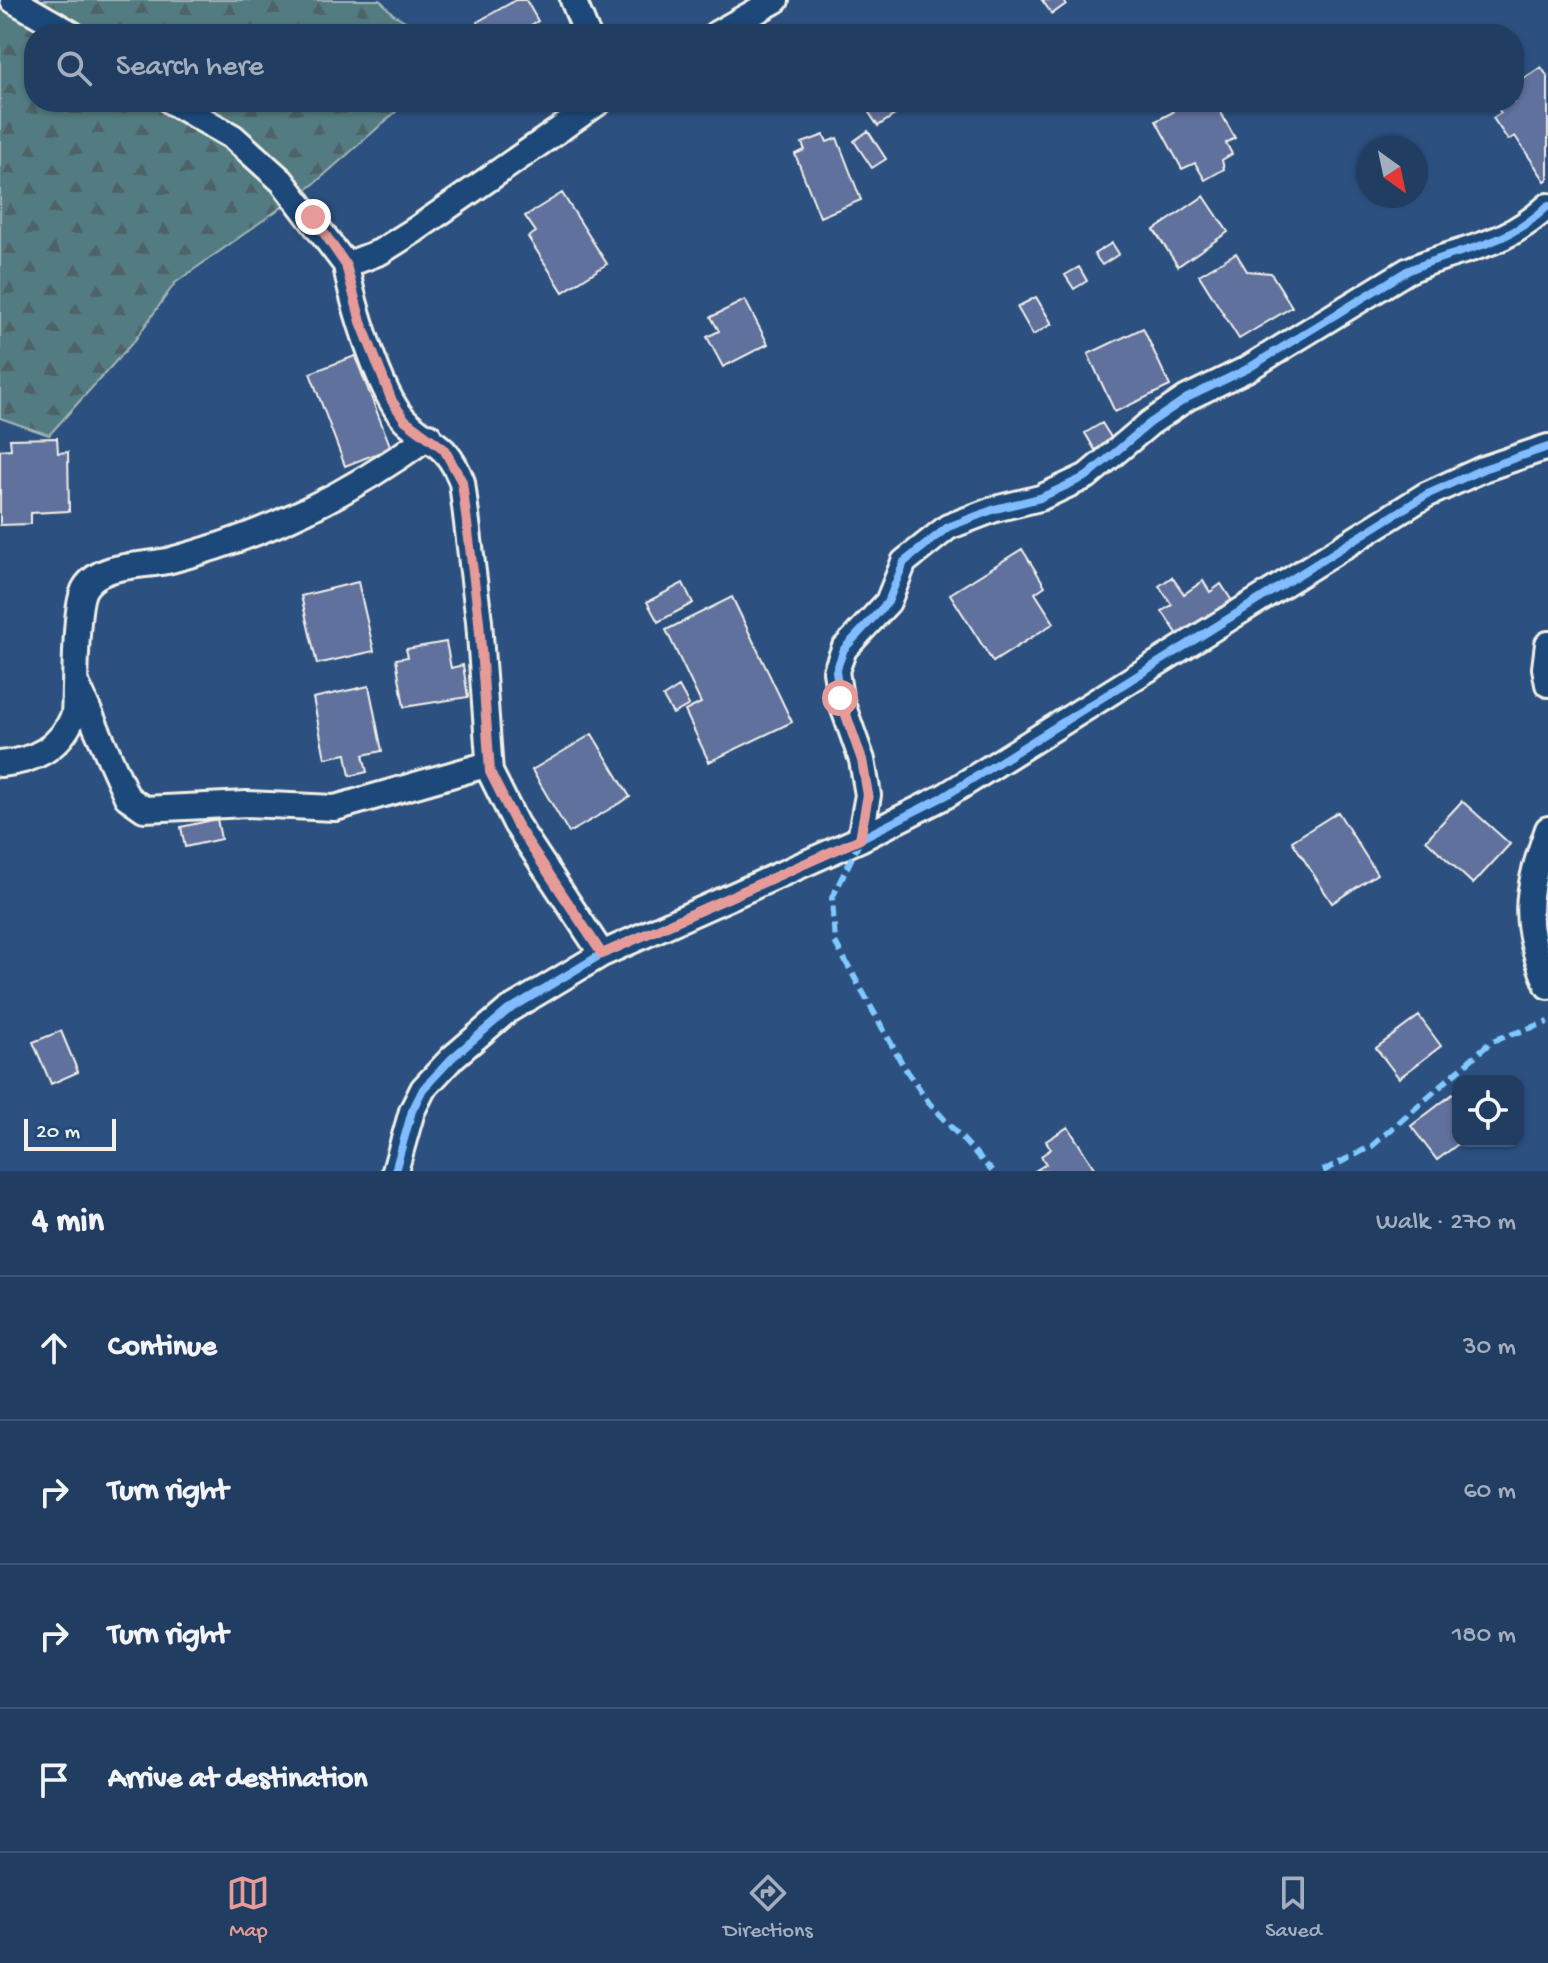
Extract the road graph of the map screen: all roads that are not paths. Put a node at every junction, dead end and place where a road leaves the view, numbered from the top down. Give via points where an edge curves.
1 (13, 0) edge
2 (573, 0) edge
3 (776, 0) edge
4 (55, 24) edge
5 (583, 24) edge
6 (734, 24) edge
7 (189, 112) edge
8 (585, 112) edge
9 (1548, 206) edge
10 (346, 265) junction
11 (429, 436) junction
12 (1548, 447) edge
13 (1548, 644) edge
14 (77, 683) junction
15 (1548, 684) edge
16 (0, 764) edge
17 (489, 764) junction
18 (1548, 829) edge
19 (860, 839) junction
20 (602, 954) junction
21 (1548, 986) edge
22 (395, 1171) edge

1 - 4 street
2 - 5 street
3 - 6 street
7 - 10 street via 233,137 282,181
8 - 10 street via 415,230
9 - 19 street via 1503,239 1407,271 1247,369 1187,398 1072,484 964,520 916,550 900,570 888,602 844,649 836,671 868,795
10 - 11 street via 361,322 392,401 405,420
11 - 14 street via 338,497 273,526 92,581 81,601
11 - 17 street via 449,455 462,482
12 - 19 street via 1426,495 1016,754
13 - 15 street
14 - 16 street via 74,715 59,742 29,759
14 - 17 street via 127,797 144,809 247,804 335,808
17 - 20 street via 516,824
18 - 21 street via 1527,906 1533,947
19 - 20 street
20 - 22 street via 507,1011 452,1058 417,1099

